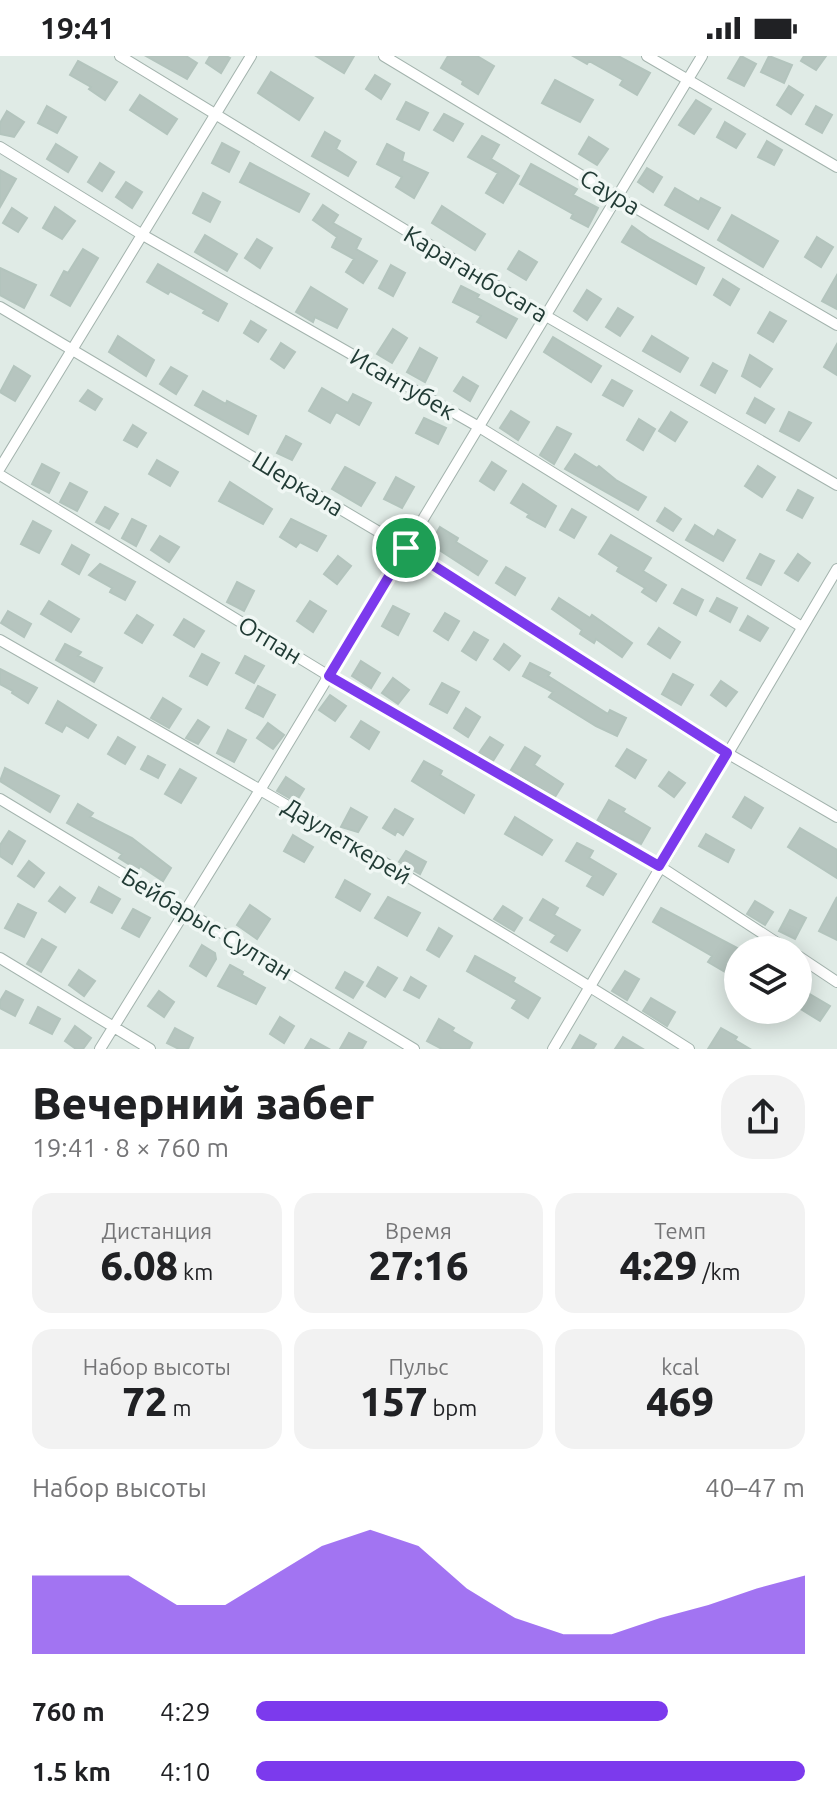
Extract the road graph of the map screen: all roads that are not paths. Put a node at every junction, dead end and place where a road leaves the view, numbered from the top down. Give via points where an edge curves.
1 (120, 56) edge
2 (251, 56) edge
3 (384, 56) edge
4 (647, 56) edge
5 (702, 56) edge
6 (688, 80) junction
7 (215, 115) junction
8 (0, 147) edge
9 (837, 167) edge
10 (617, 197) junction
11 (141, 234) junction
12 (0, 307) edge
13 (546, 316) junction
14 (837, 325) edge
15 (71, 349) junction
16 (479, 427) junction
17 (0, 468) edge
18 (0, 475) edge
19 (837, 485) edge
20 (406, 548) junction
21 (837, 569) edge
22 (802, 627) junction
23 (0, 640) edge
24 (329, 676) junction
25 (727, 753) junction
26 (260, 790) junction
27 (0, 799) edge
28 (837, 817) edge
29 (659, 866) junction
30 (186, 910) junction
31 (766, 936) edge
32 (0, 958) edge
33 (812, 965) edge
34 (837, 982) edge
35 (591, 987) junction
36 (113, 1027) junction
37 (100, 1049) edge
38 (150, 1049) edge
39 (414, 1049) edge
40 (553, 1049) edge
41 (689, 1049) edge

1 - 7 street, Караганбосага
2 - 7 street
3 - 10 street, Саура
4 - 6 street
5 - 6 street
6 - 9 street
6 - 10 street
7 - 11 street
7 - 13 street, Караганбосага
8 - 11 street, Исантубек
10 - 13 street
10 - 14 street, Саура
11 - 15 street
11 - 16 street, Исантубек
12 - 15 street, Шеркала
13 - 16 street
13 - 19 street, Караганбосага
15 - 17 street
15 - 20 street, Шеркала
16 - 20 street
16 - 22 street, Исантубек
18 - 24 street, Отпан
20 - 24 street
20 - 25 street, Шеркала
21 - 22 street
22 - 25 street
23 - 26 street, Даулеткерей
24 - 26 street
24 - 29 street, Отпан
25 - 28 street, Шеркала
25 - 29 street
26 - 30 street
26 - 35 street, Даулеткерей
27 - 30 street, Бейбарыс Султан
29 - 31 street, Отпан
29 - 35 street
30 - 36 street
30 - 39 street, Бейбарыс Султан
32 - 36 street
33 - 34 street
35 - 40 street
35 - 41 street, Даулеткерей
36 - 37 street
36 - 38 street

